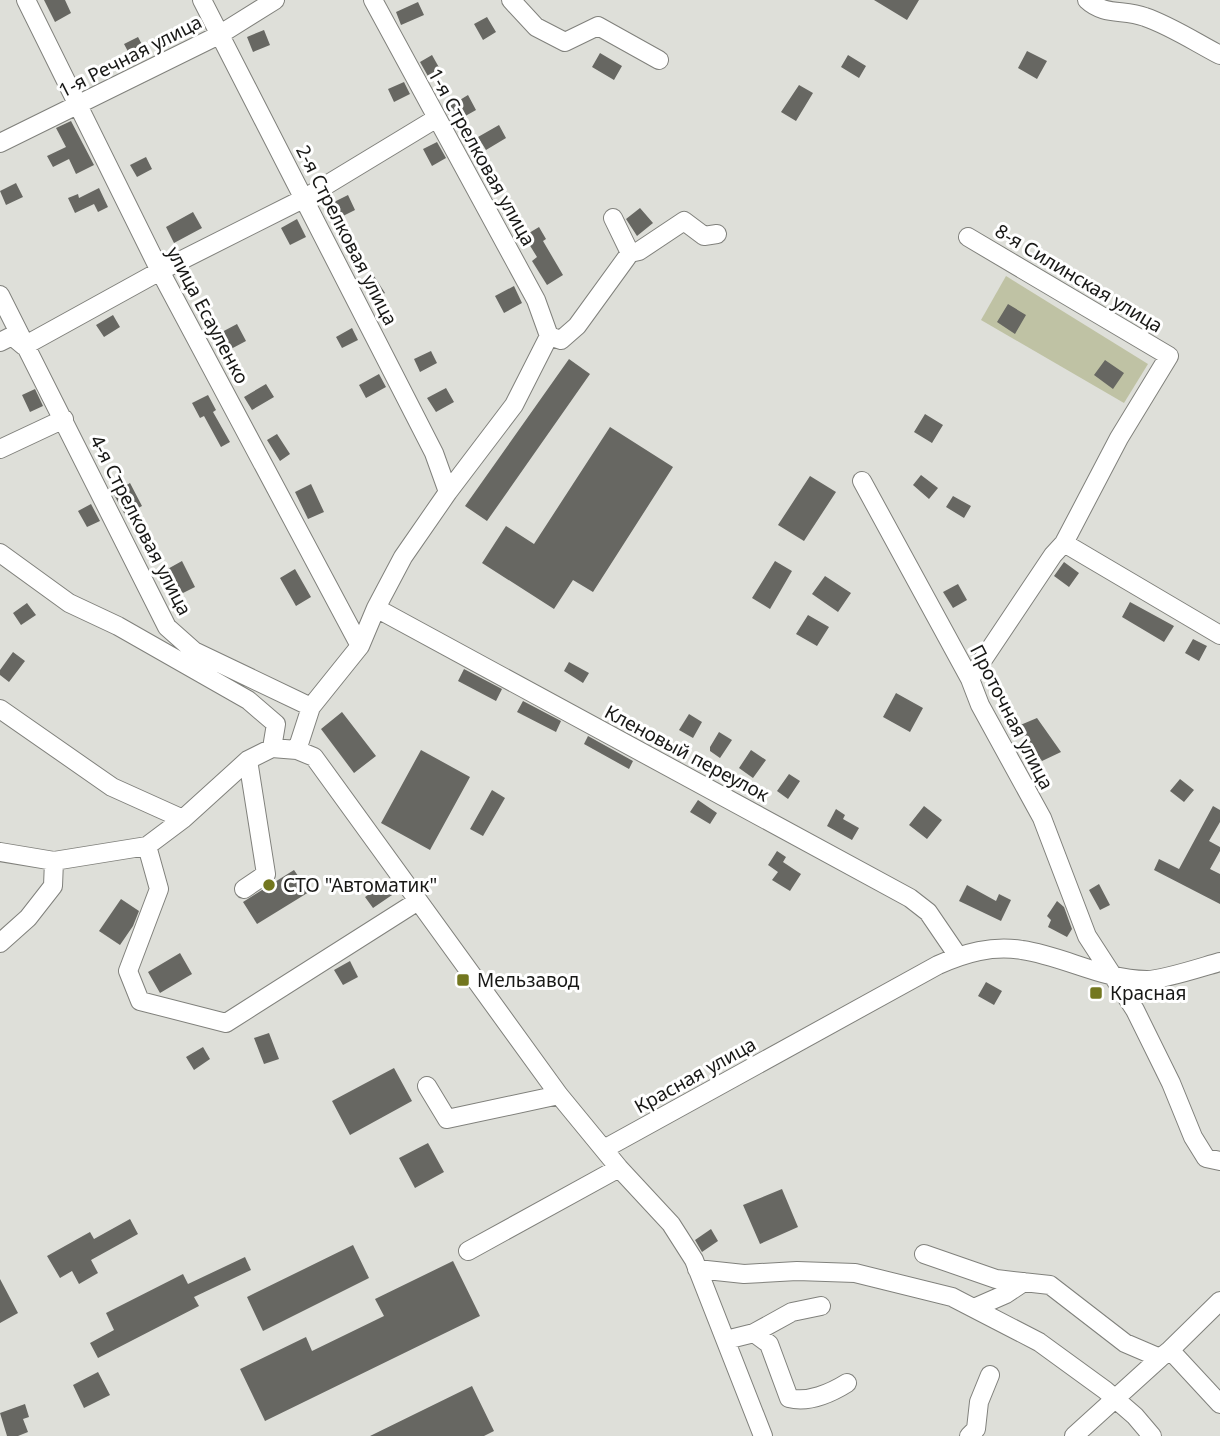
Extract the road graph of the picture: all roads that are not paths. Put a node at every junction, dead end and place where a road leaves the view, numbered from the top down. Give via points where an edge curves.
1 (26, 0) edge
2 (202, 0) edge
3 (275, 0) edge
4 (373, 0) edge
5 (511, 0) edge
6 (1087, 0) edge
7 (219, 35) junction
8 (1220, 55) edge
9 (659, 60) dead end
10 (77, 107) junction
11 (437, 118) junction
12 (0, 143) edge
13 (305, 198) junction
14 (613, 218) dead end
15 (718, 234) dead end
16 (968, 237) dead end
17 (630, 253) junction
18 (160, 271) junction
19 (0, 295) edge
20 (549, 336) junction
21 (0, 342) edge
22 (24, 346) junction
23 (64, 419) junction
24 (0, 449) edge
25 (862, 481) dead end
26 (448, 492) junction
27 (1064, 543) junction
28 (0, 553) edge
29 (376, 608) junction
30 (1220, 635) edge
31 (360, 646) junction
32 (970, 679) junction
33 (311, 707) junction
34 (0, 709) edge
35 (272, 748) junction
36 (297, 750) junction
37 (248, 760) junction
38 (183, 819) junction
39 (146, 846) junction
40 (0, 852) edge
41 (54, 860) junction
42 (244, 890) dead end
43 (418, 901) junction
44 (0, 943) edge
45 (958, 956) junction
46 (1220, 962) edge
47 (1113, 976) junction
48 (427, 1086) dead end
49 (559, 1095) junction
50 (604, 1149) junction
51 (1220, 1161) edge
52 (619, 1168) junction
53 (468, 1251) dead end
54 (924, 1254) dead end
55 (697, 1269) junction
56 (1024, 1282) junction
57 (1220, 1301) edge
58 (821, 1306) dead end
59 (974, 1308) junction
60 (754, 1332) junction
61 (726, 1340) junction
62 (1165, 1354) junction
63 (990, 1375) dead end
64 (847, 1383) dead end
65 (1115, 1399) junction
66 (1220, 1404) edge
67 (763, 1436) edge
68 (969, 1436) edge
69 (1074, 1436) edge
70 (1153, 1436) edge

1 - 10 street, улица Есауленко
2 - 7 street, 2-я Стрелковая улица
3 - 7 street, 1-я Речная улица
4 - 11 street, 1-я Стрелковая улица
5 - 9 street via 536,27 565,41 598,26
6 - 8 street via 1105,12 1129,12 1171,28
7 - 10 street, 1-я Речная улица
7 - 13 street, 2-я Стрелковая улица
10 - 12 street, 1-я Речная улица
10 - 18 street, улица Есауленко
11 - 13 street
11 - 20 street, 1-я Стрелковая улица via 536,300
13 - 18 street
13 - 26 street, 2-я Стрелковая улица via 434,453
14 - 17 street
15 - 17 street via 704,236 684,222
16 - 27 street, 8-я Силинская улица via 1169,356
17 - 20 street via 577,326 561,340
18 - 22 street
18 - 31 street, улица Есауленко
19 - 22 street, 4-я Стрелковая улица
20 - 26 street via 514,405
21 - 22 street via 12,336
22 - 23 street, 4-я Стрелковая улица
23 - 24 street
23 - 33 street, 4-я Стрелковая улица via 167,627 194,650
25 - 32 street, Проточная улица
26 - 29 street via 403,557
27 - 30 street
27 - 32 street
28 - 35 street via 69,603 248,700 276,724
29 - 31 street
29 - 45 street, Кленовый переулок via 911,898 928,912
31 - 33 street
32 - 47 street, Проточная улица via 1042,818 1087,936
33 - 36 street
34 - 38 street via 112,787
35 - 36 street
35 - 37 street
36 - 43 street via 314,757
37 - 38 street
37 - 42 street via 266,874
38 - 39 street
39 - 41 street
39 - 43 street via 159,889 128,971 140,1001 226,1023
40 - 41 street
41 - 44 street via 53,886
43 - 49 street
45 - 47 street, Красная улица via 978,950 1021,950
45 - 50 street, Красная улица
46 - 47 street, Красная улица via 1149,981
47 - 51 street, Проточная улица via 1135,1010 1193,1137 1206,1158
48 - 49 street via 447,1119
49 - 50 street
50 - 52 street
52 - 53 street
52 - 55 street via 671,1224
54 - 56 street via 996,1279
55 - 59 street via 744,1274 855,1273 952,1297
55 - 61 street
56 - 59 street
56 - 62 street via 1049,1285 1125,1343
57 - 62 street
58 - 60 street via 792,1312
59 - 65 street via 1039,1342
60 - 61 street
60 - 64 street via 769,1344 789,1398 810,1399
61 - 67 street
62 - 65 street
62 - 66 street
63 - 68 street via 979,1402 976,1429
65 - 69 street
65 - 70 street

